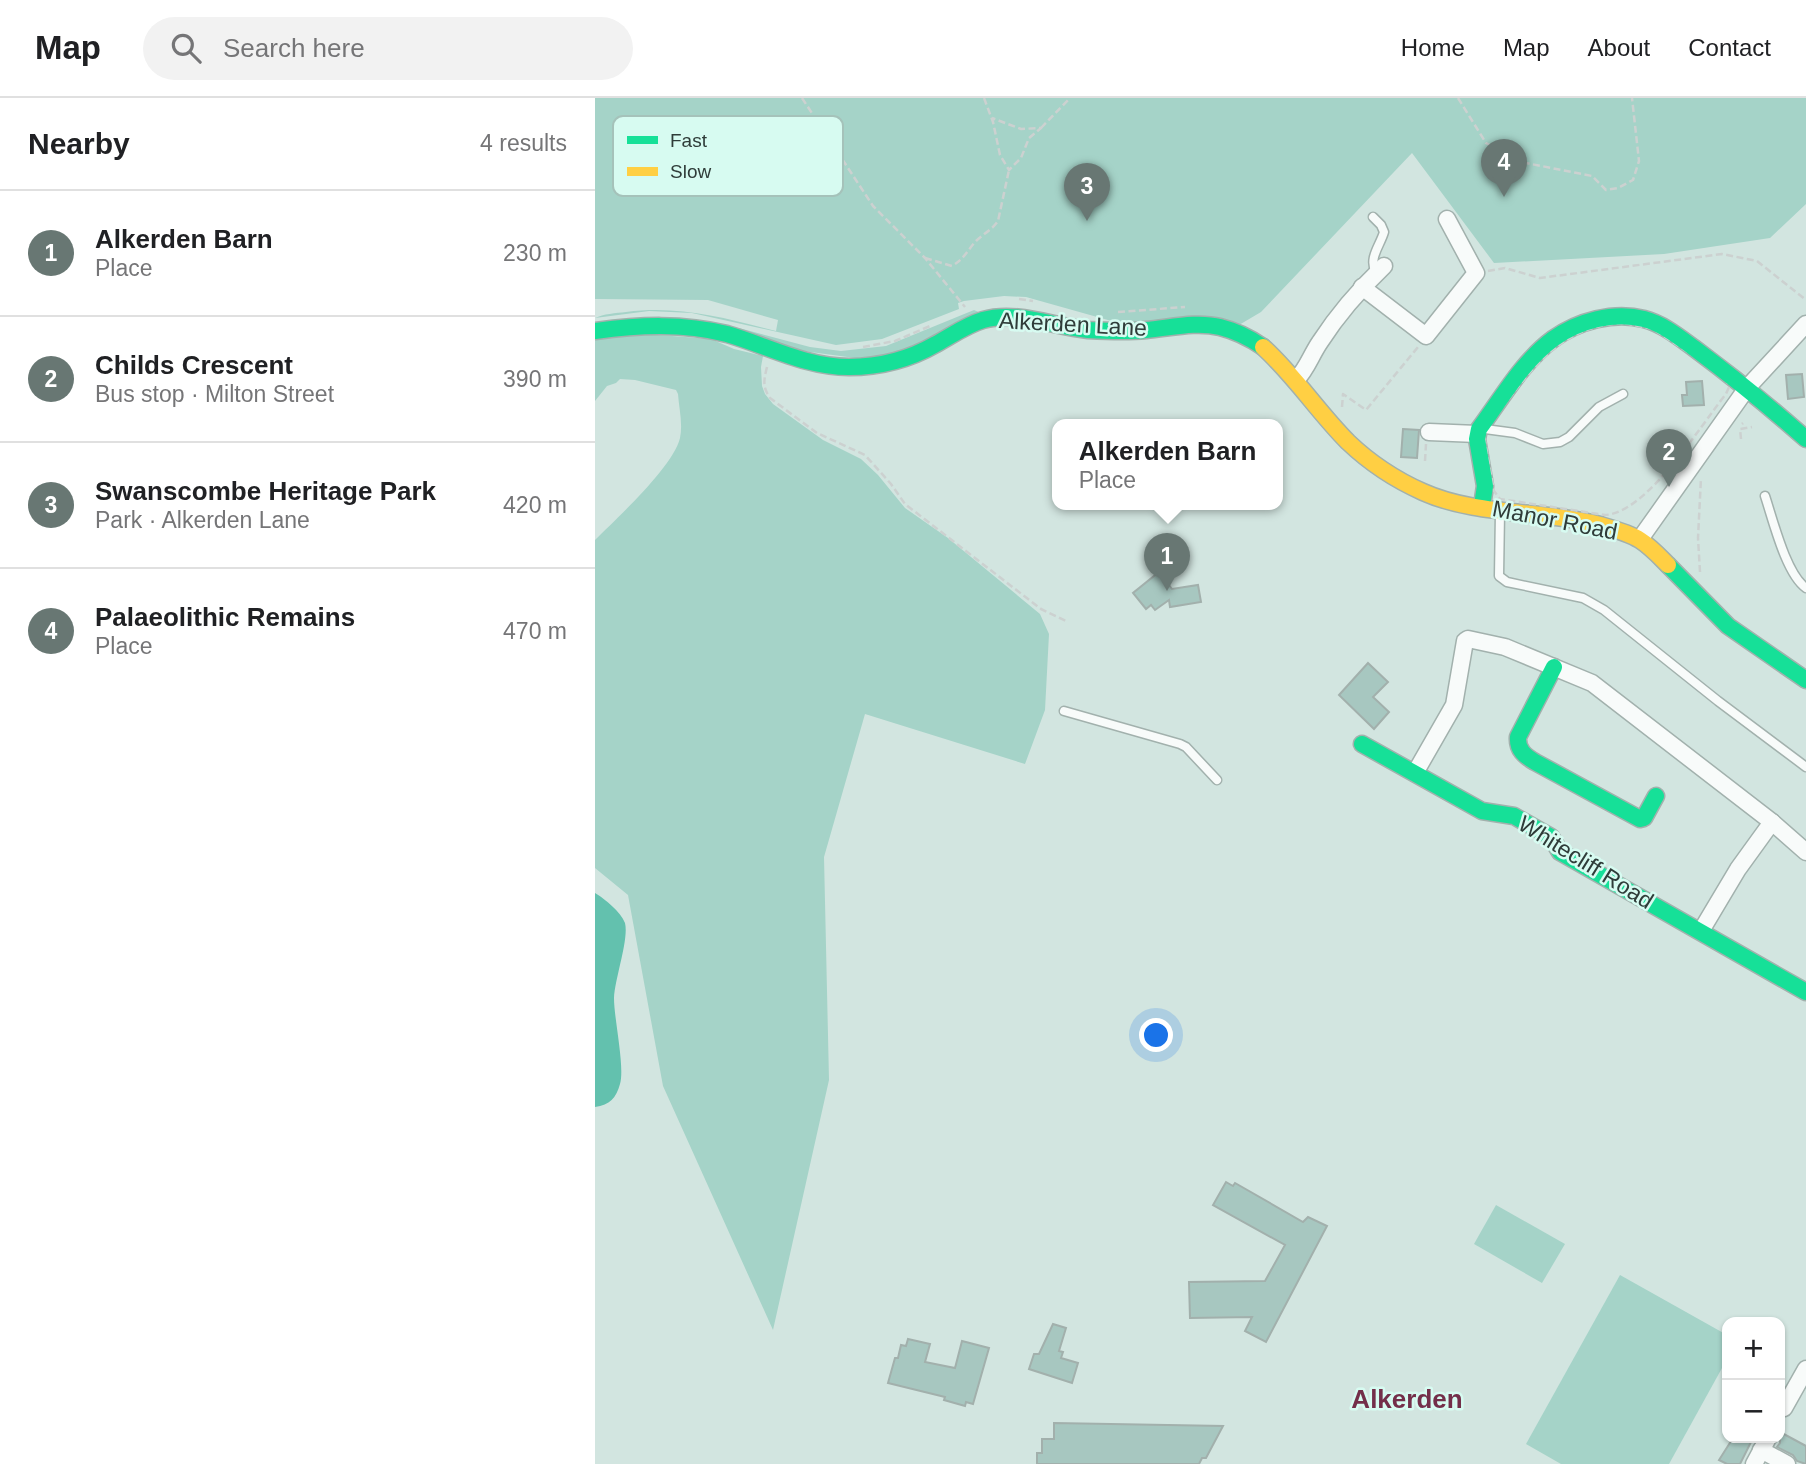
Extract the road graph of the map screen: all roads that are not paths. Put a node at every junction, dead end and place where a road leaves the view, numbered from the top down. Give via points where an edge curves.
1 (1373, 217) dead end
2 (1447, 219) dead end
3 (1380, 270) joint
4 (1362, 287) junction
5 (1806, 324) edge
6 (595, 331) edge
7 (1296, 380) junction
8 (1747, 388) junction
9 (1623, 394) dead end
10 (1478, 431) junction
11 (1429, 432) dead end
12 (1806, 439) edge
13 (1765, 496) dead end
14 (1482, 506) junction
15 (1501, 509) junction
16 (1640, 539) junction
17 (1806, 588) edge
18 (1554, 667) junction
19 (1806, 680) edge
20 (1063, 711) dead end
21 (1362, 744) dead end
22 (1806, 766) edge
23 (1415, 773) junction
24 (1217, 780) dead end
25 (1656, 796) dead end
26 (1772, 822) junction
27 (1806, 852) edge
28 (1701, 931) junction
29 (1806, 992) edge
30 (1806, 1369) edge
31 (1785, 1407) edge
32 (1761, 1451) edge
33 (1787, 1464) edge

1 - 3 lane via 1384,232 1374,255 1373,265
2 - 4 street via 1476,273 1426,336
3 - 4 street
4 - 7 street
5 - 8 street
6 - 7 street, Alkerden Lane via 649,324 683,326 718,332 817,365 853,367 915,354 996,317 1100,330 1204,325 1227,328 1250,339
7 - 14 street, Manor Road via 1339,433 1373,463 1428,493
8 - 10 street via 1655,323 1633,317 1600,319 1578,325 1547,344
8 - 12 street
8 - 16 street
9 - 10 lane via 1599,407 1560,442 1543,444 1515,433
10 - 11 street
10 - 14 street via 1485,486
13 - 17 lane via 1782,548
14 - 15 street, Manor Road
15 - 16 street, Manor Road via 1604,526
15 - 22 lane via 1499,576 1507,582 1583,598 1604,610
16 - 19 street, Manor Road via 1730,628
18 - 23 street via 1505,647 1466,639 1454,705
18 - 25 street via 1518,737 1521,752 1640,820
18 - 26 street via 1597,687
20 - 24 lane via 1187,747
21 - 23 street, Whitecliff Road
23 - 28 street, Whitecliff Road via 1482,811 1514,816 1551,837 1560,852
26 - 27 street
26 - 28 street
28 - 29 street, Whitecliff Road
30 - 31 street
32 - 33 street

